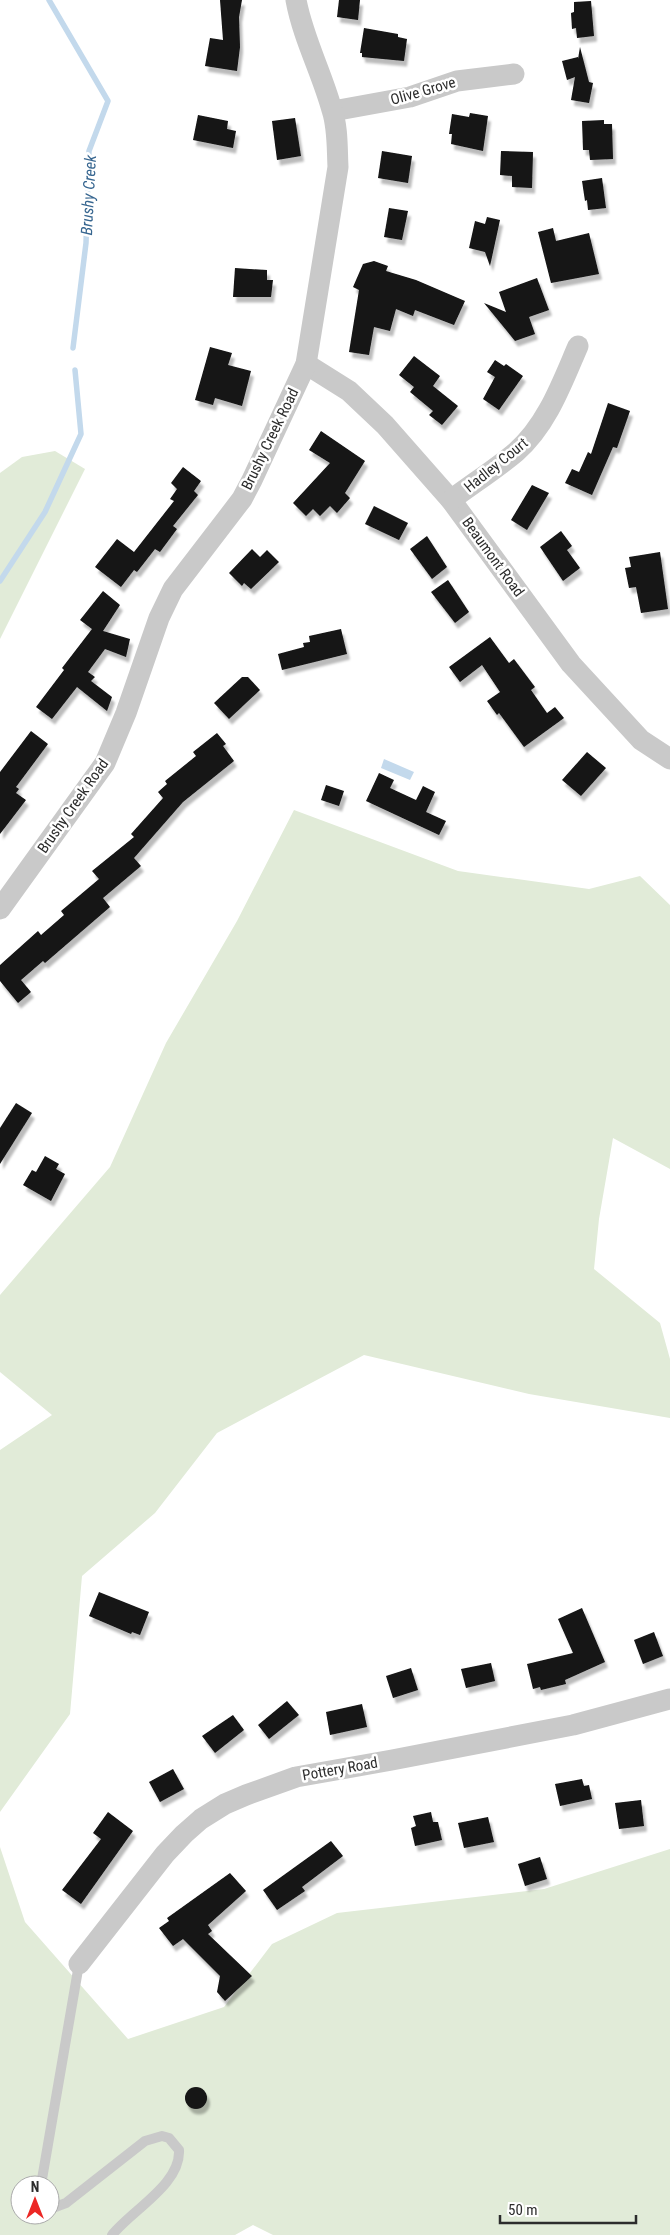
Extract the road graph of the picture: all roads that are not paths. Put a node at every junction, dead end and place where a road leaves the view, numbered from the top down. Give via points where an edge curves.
1 (296, 0) edge
2 (514, 74) dead end
3 (333, 111) junction
4 (578, 346) dead end
5 (306, 364) junction
6 (451, 500) junction
7 (670, 758) edge
8 (0, 909) edge
9 (670, 1699) edge
10 (79, 1964) joint
11 (42, 2175) edge
12 (60, 2207) edge
13 (112, 2235) edge

1 - 3 street, Brushy Creek Road
2 - 3 street, Olive Grove via 456,81 410,98
3 - 5 street, Brushy Creek Road via 338,168
4 - 6 street, Hadley Court via 553,404 532,434 517,451
5 - 6 street, Beaumont Road via 349,391 385,425
5 - 8 street, Brushy Creek Road via 242,499 183,574 166,603 105,763
6 - 7 street, Beaumont Road via 571,664 641,740
9 - 10 street, Pottery Road via 573,1725 296,1777 246,1795 209,1814 184,1834
10 - 11 lane
12 - 13 lane via 145,2141 162,2136 169,2138 179,2150 177,2168 158,2192

